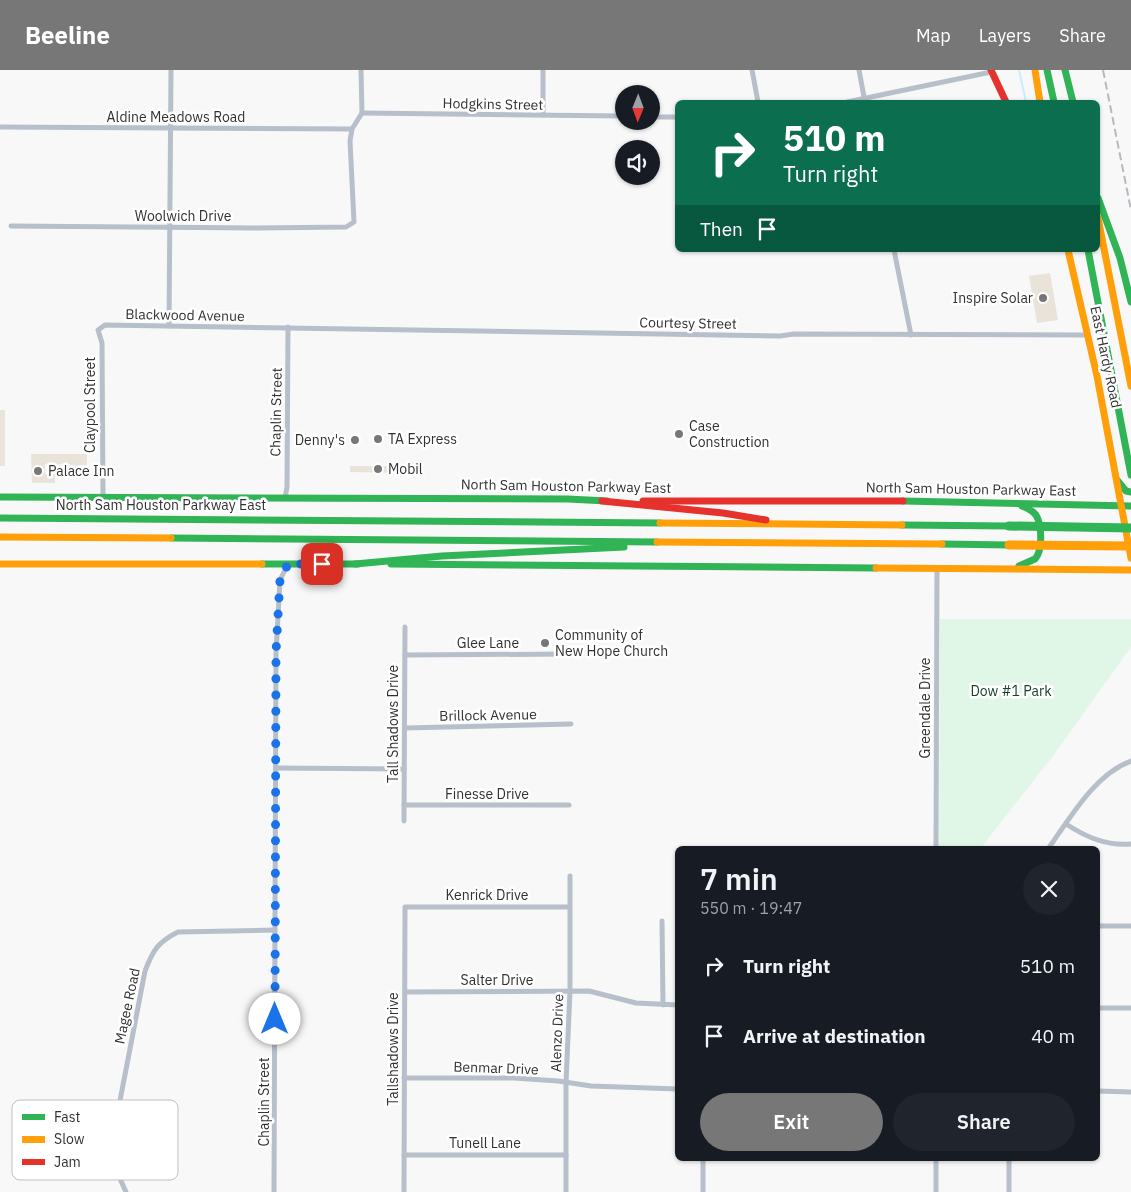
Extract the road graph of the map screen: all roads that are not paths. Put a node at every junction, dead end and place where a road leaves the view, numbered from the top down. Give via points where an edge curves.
1 (171, 70) edge
2 (362, 70) edge
3 (543, 70) edge
4 (752, 70) edge
5 (859, 70) edge
6 (1036, 70) edge
7 (1047, 70) edge
8 (1065, 70) edge
9 (991, 71) edge
10 (758, 100) edge
11 (865, 100) edge
12 (869, 100) edge
13 (1005, 100) edge
14 (1040, 100) edge
15 (1054, 100) edge
16 (1072, 100) edge
17 (362, 113) junction
18 (543, 116) junction
19 (615, 116) edge
20 (660, 117) edge
21 (675, 117) edge
22 (0, 127) edge
23 (171, 128) junction
24 (352, 129) junction
25 (1100, 203) edge
26 (11, 226) dead end
27 (170, 228) junction
28 (1100, 228) edge
29 (894, 252) edge
30 (1068, 252) edge
31 (1088, 252) edge
32 (1131, 302) edge
33 (169, 326) junction
34 (288, 327) junction
35 (911, 335) junction
36 (1088, 335) junction
37 (102, 343) joint
38 (1131, 386) edge
39 (1131, 474) edge
40 (1116, 480) junction
41 (1131, 492) edge
42 (0, 497) edge
43 (103, 497) junction
44 (285, 498) junction
45 (602, 502) junction
46 (1014, 503) junction
47 (1126, 506) edge
48 (0, 518) edge
49 (793, 524) junction
50 (1131, 528) edge
51 (0, 537) edge
52 (792, 542) junction
53 (1131, 546) edge
54 (1131, 558) edge
55 (0, 564) edge
56 (288, 564) junction
57 (355, 564) junction
58 (937, 568) junction
59 (1004, 568) junction
60 (1131, 570) edge
61 (405, 627) dead end
62 (571, 654) dead end
63 (405, 655) junction
64 (571, 724) dead end
65 (405, 728) junction
66 (1131, 761) edge
67 (276, 768) junction
68 (404, 769) junction
69 (404, 805) junction
70 (569, 806) dead end
71 (404, 821) dead end
72 (1066, 824) junction
73 (1131, 844) edge
74 (936, 846) edge
75 (1050, 846) edge
76 (570, 876) dead end
77 (569, 906) junction
78 (405, 907) joint
79 (662, 921) dead end
80 (1100, 926) edge
81 (1131, 926) edge
82 (275, 930) junction
83 (570, 991) junction
84 (405, 992) junction
85 (663, 1005) junction
86 (675, 1005) edge
87 (1100, 1008) edge
88 (1131, 1008) edge
89 (404, 1078) junction
90 (566, 1083) junction
91 (675, 1088) edge
92 (1100, 1091) edge
93 (1131, 1092) edge
94 (120, 1100) edge
95 (404, 1154) junction
96 (566, 1155) junction
97 (703, 1161) edge
98 (936, 1161) edge
99 (1009, 1161) edge
100 (121, 1180) edge
101 (126, 1192) edge
102 (274, 1192) edge
103 (404, 1192) edge
104 (566, 1192) edge
105 (702, 1192) edge
106 (936, 1192) edge
107 (1009, 1192) edge

1 - 23 street
2 - 17 street
3 - 18 street
4 - 10 street
5 - 11 street
6 - 14 main road
7 - 15 main road
8 - 16 main road
9 - 12 street
9 - 13 main road
17 - 18 street, Hodgkins Street
17 - 24 street
18 - 19 street, Hodgkins Street
20 - 21 street
22 - 23 street, Aldine Meadows Road
23 - 24 street, Aldine Meadows Road
23 - 27 street
24 - 27 street, Woolwich Drive via 354,222 346,227
25 - 32 main road via 1120,258
26 - 27 street, Woolwich Drive
27 - 33 street
28 - 38 main road
29 - 35 street
30 - 36 main road, East Hardy Road
31 - 39 main road
33 - 34 street, Blackwood Avenue
33 - 37 street, Blackwood Avenue via 105,325 98,330
34 - 35 street, Courtesy Street via 572,334
34 - 44 street, Chaplin Street
35 - 36 street, Courtesy Street
36 - 40 main road, East Hardy Road
37 - 43 street, Claypool Street
40 - 41 main road
40 - 47 main road, East Hardy Road
42 - 43 main road, North Sam Houston Parkway East
43 - 44 main road, North Sam Houston Parkway East
44 - 45 main road, North Sam Houston Parkway East via 568,499
45 - 46 main road, North Sam Houston Parkway East
45 - 49 main road via 723,513
46 - 47 main road, North Sam Houston Parkway East
46 - 59 main road via 1035,513 1040,522 1040,554 1027,564
47 - 54 main road, East Hardy Road
48 - 49 main road, North Sam Houston Parkway East
49 - 50 main road, North Sam Houston Parkway East, bridge
51 - 52 main road
52 - 53 main road, bridge
52 - 57 main road via 562,548
55 - 56 main road
56 - 57 main road
56 - 67 street, Chaplin Street via 280,580 276,643
57 - 58 main road
58 - 59 main road
58 - 74 street, Greendale Drive
59 - 60 main road
61 - 63 street, Tall Shadows Drive
62 - 63 street, Glee Lane
63 - 65 street, Tall Shadows Drive
64 - 65 street, Brillock Avenue
65 - 68 street, Tall Shadows Drive
66 - 72 street via 1100,780
67 - 68 street
67 - 82 street, Chaplin Street
68 - 69 street, Tall Shadows Drive
69 - 70 street, Finesse Drive
69 - 71 street, Tall Shadows Drive
72 - 73 street via 1102,842
72 - 75 street
76 - 77 street, Alenzo Drive
77 - 78 street, Kenrick Drive
77 - 83 street, Alenzo Drive
78 - 84 street, Tallshadows Drive
79 - 85 street
80 - 81 street
82 - 94 street, Magee Road via 178,932 164,939 152,952 145,971
82 - 102 street, Chaplin Street
83 - 84 street, Salter Drive
83 - 85 street, Salter Drive via 599,992 636,1003
83 - 90 street, Alenzo Drive
84 - 89 street, Tallshadows Drive
85 - 86 street, Salter Drive
87 - 88 street
89 - 90 street, Benmar Drive via 514,1078
89 - 95 street, Tallshadows Drive
90 - 91 street, Benmar Drive
90 - 96 street, Alenzo Drive
92 - 93 street
95 - 96 street, Tunell Lane
95 - 103 street, Tallshadows Drive
96 - 104 street, Alenzo Drive
97 - 105 street
98 - 106 street
99 - 107 street
100 - 101 street, Magee Road

